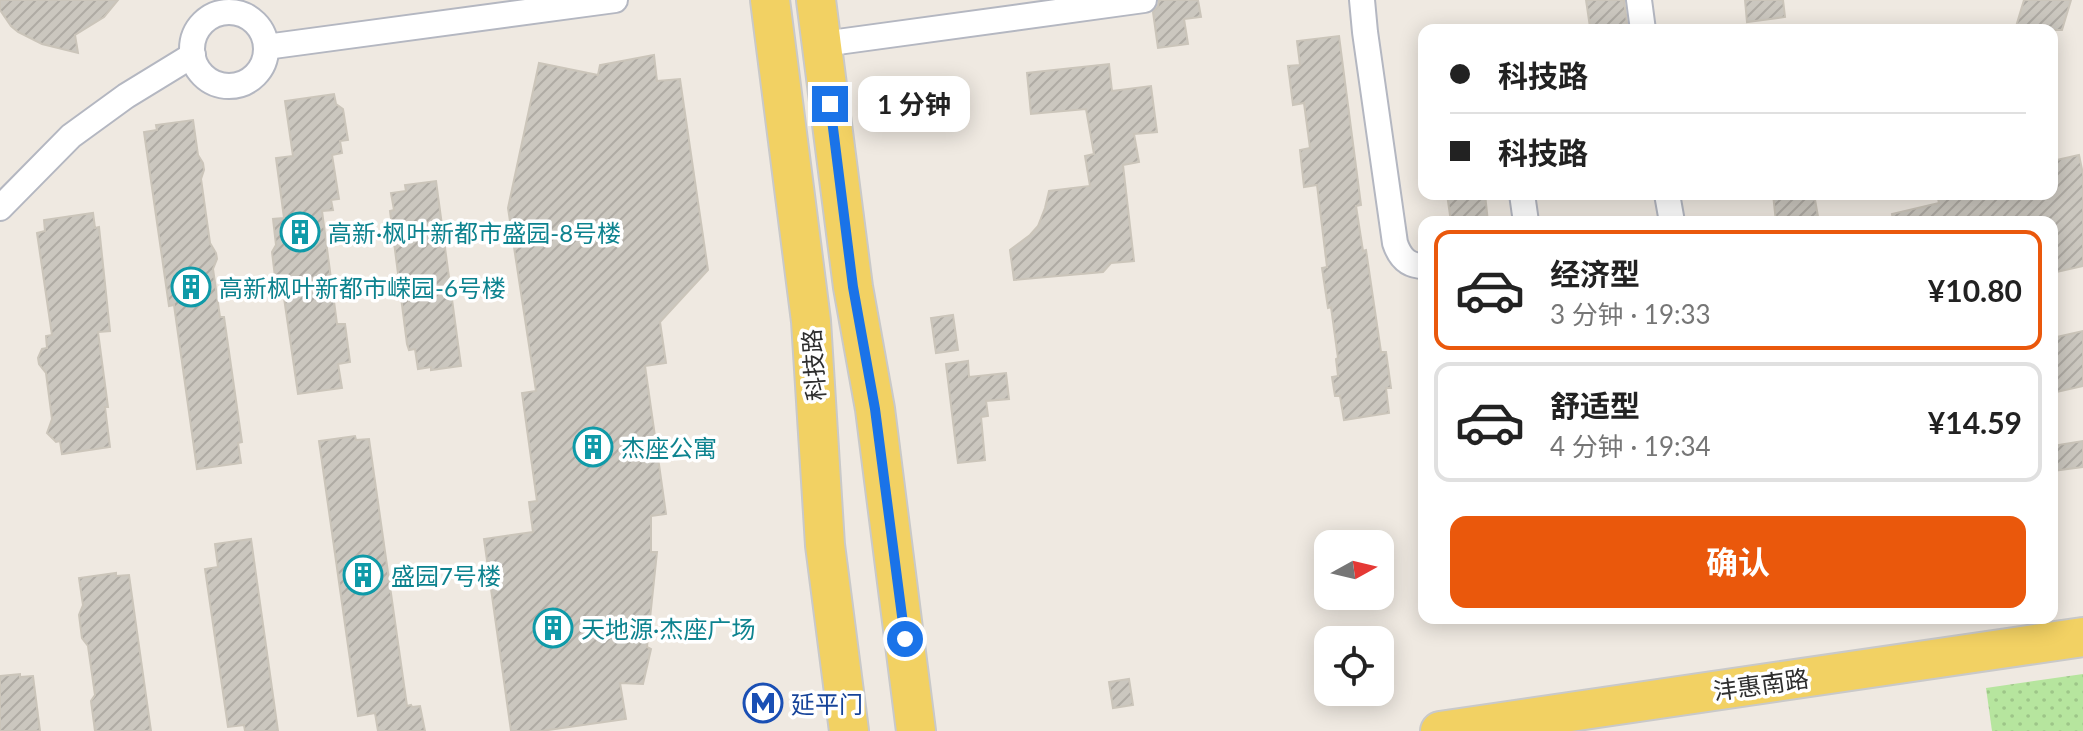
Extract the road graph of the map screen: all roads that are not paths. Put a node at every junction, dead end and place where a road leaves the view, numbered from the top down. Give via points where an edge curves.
1 (615, 0) edge
2 (770, 0) edge
3 (816, 0) edge
4 (1144, 0) edge
5 (1362, 0) edge
6 (1639, 0) edge
7 (222, 6) edge
8 (1642, 24) edge
9 (823, 44) junction
10 (266, 47) junction
11 (193, 55) junction
12 (0, 208) edge
13 (1418, 265) edge
14 (2083, 637) edge
15 (849, 731) edge
16 (916, 731) edge
17 (1440, 731) edge

1 - 10 street
2 - 15 main road, 科技路 via 811,321 825,545
3 - 9 main road, 科技路
4 - 9 street
5 - 13 street via 1395,243 1404,260
6 - 8 street
7 - 10 street via 257,24
7 - 11 street via 194,35
9 - 16 main road, 科技路
10 - 11 street via 260,70 229,86 207,79
11 - 12 street via 71,136
14 - 17 main road, 沣惠南路

